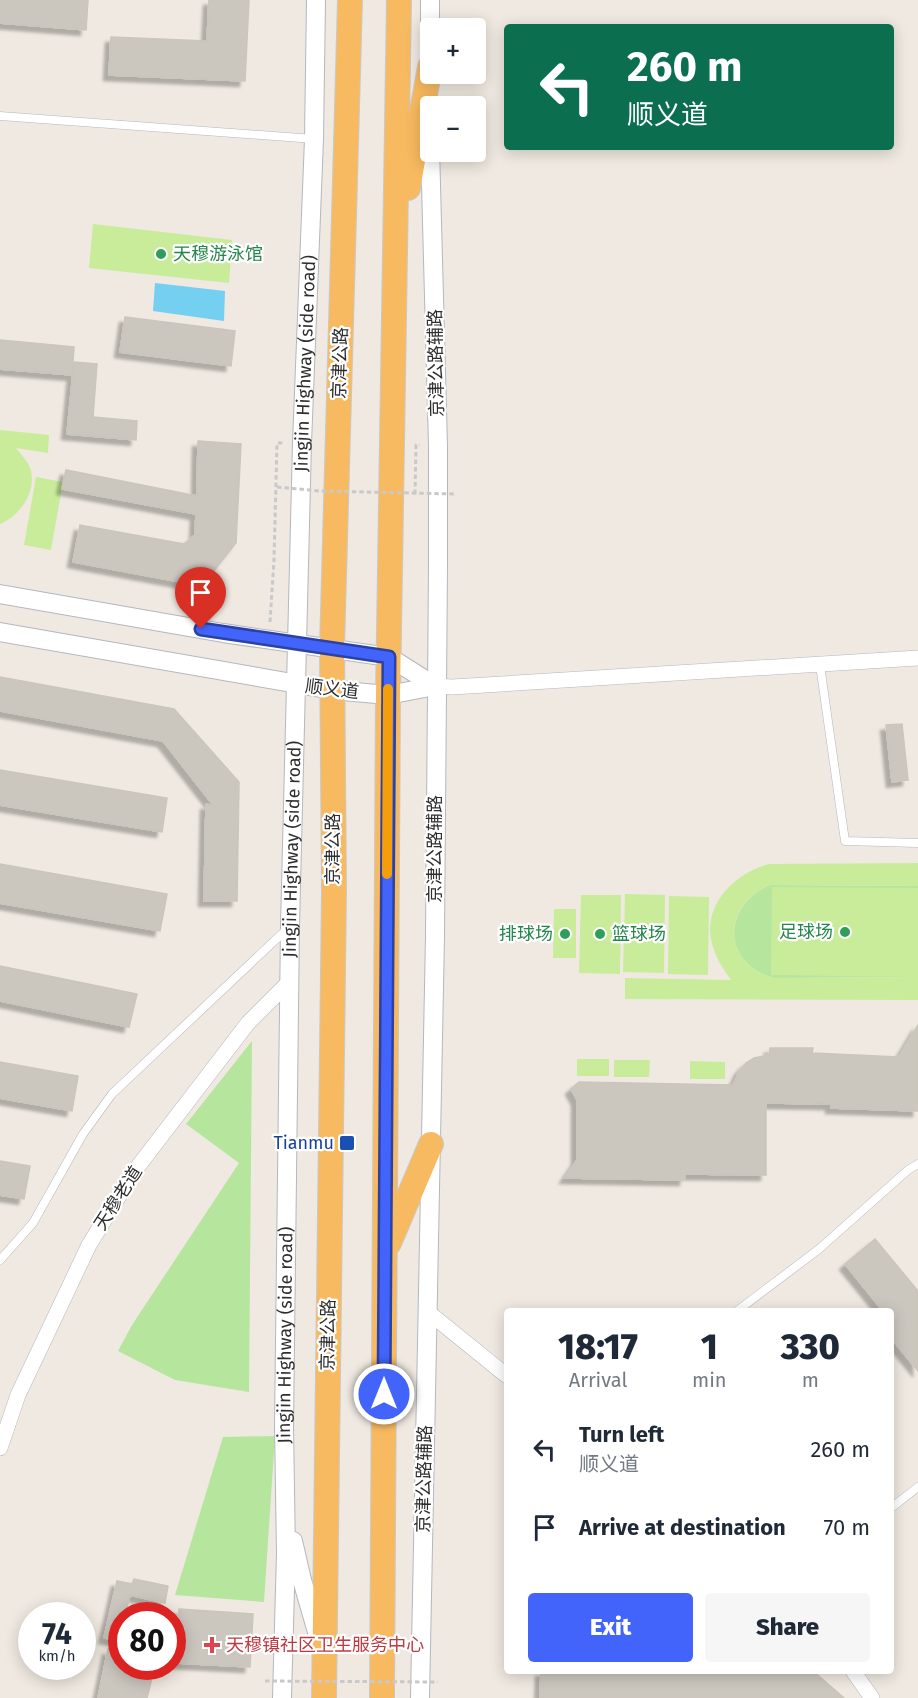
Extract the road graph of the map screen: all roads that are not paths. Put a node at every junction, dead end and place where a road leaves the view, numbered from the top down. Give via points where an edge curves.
1 (316, 0) edge
2 (344, 0) edge
3 (399, 0) edge
4 (430, 0) edge
5 (350, 12) edge
6 (430, 18) edge
7 (427, 84) edge
8 (430, 84) edge
9 (0, 116) edge
10 (314, 139) junction
11 (396, 256) junction
12 (0, 594) edge
13 (0, 632) edge
14 (298, 644) junction
15 (332, 648) junction
16 (389, 657) junction
17 (918, 658) edge
18 (820, 664) junction
19 (296, 684) junction
20 (435, 686) junction
21 (332, 690) junction
22 (388, 695) junction
23 (918, 843) edge
24 (290, 926) junction
25 (289, 982) junction
26 (431, 1144) junction
27 (918, 1164) edge
28 (385, 1254) junction
29 (0, 1260) edge
30 (741, 1308) edge
31 (428, 1312) junction
32 (504, 1374) edge
33 (0, 1448) edge
34 (284, 1480) junction
35 (918, 1487) edge
36 (894, 1506) edge
37 (324, 1653) junction
38 (856, 1674) edge
39 (282, 1698) edge
40 (324, 1698) edge
41 (382, 1698) edge
42 (420, 1698) edge
43 (872, 1698) edge

1 - 10 street, Jingjin Highway (side road)
2 - 5 street
3 - 11 highway
4 - 6 street, 京津公路辅路
5 - 15 highway, 京津公路
7 - 11 highway
8 - 20 street, 京津公路辅路 via 438,446
9 - 10 lane
10 - 14 street, Jingjin Highway (side road)
11 - 16 highway
12 - 14 street
13 - 19 street, 顺义道
14 - 15 street
14 - 19 street, Jingjin Highway (side road)
15 - 16 street
15 - 21 highway, 京津公路
16 - 20 street
16 - 22 highway
17 - 18 street
18 - 20 street
18 - 23 lane via 845,841
19 - 21 street, 顺义道
19 - 24 street, Jingjin Highway (side road)
20 - 22 street, 顺义道
20 - 26 street, 京津公路辅路
21 - 22 street, 顺义道
21 - 37 highway, 京津公路 via 334,891
22 - 28 highway
24 - 25 street, Jingjin Highway (side road)
24 - 29 lane via 112,1094 83,1134 33,1222
25 - 33 street, 天穆老道 via 248,1023 122,1191 89,1245 18,1395
25 - 34 street, Jingjin Highway (side road)
26 - 28 highway
26 - 31 street, 京津公路辅路
27 - 30 lane
28 - 41 highway
31 - 32 street
31 - 42 street, 京津公路辅路
34 - 37 street via 302,1580
34 - 39 street, Jingjin Highway (side road)
35 - 36 lane
37 - 40 highway, 京津公路
38 - 43 street

